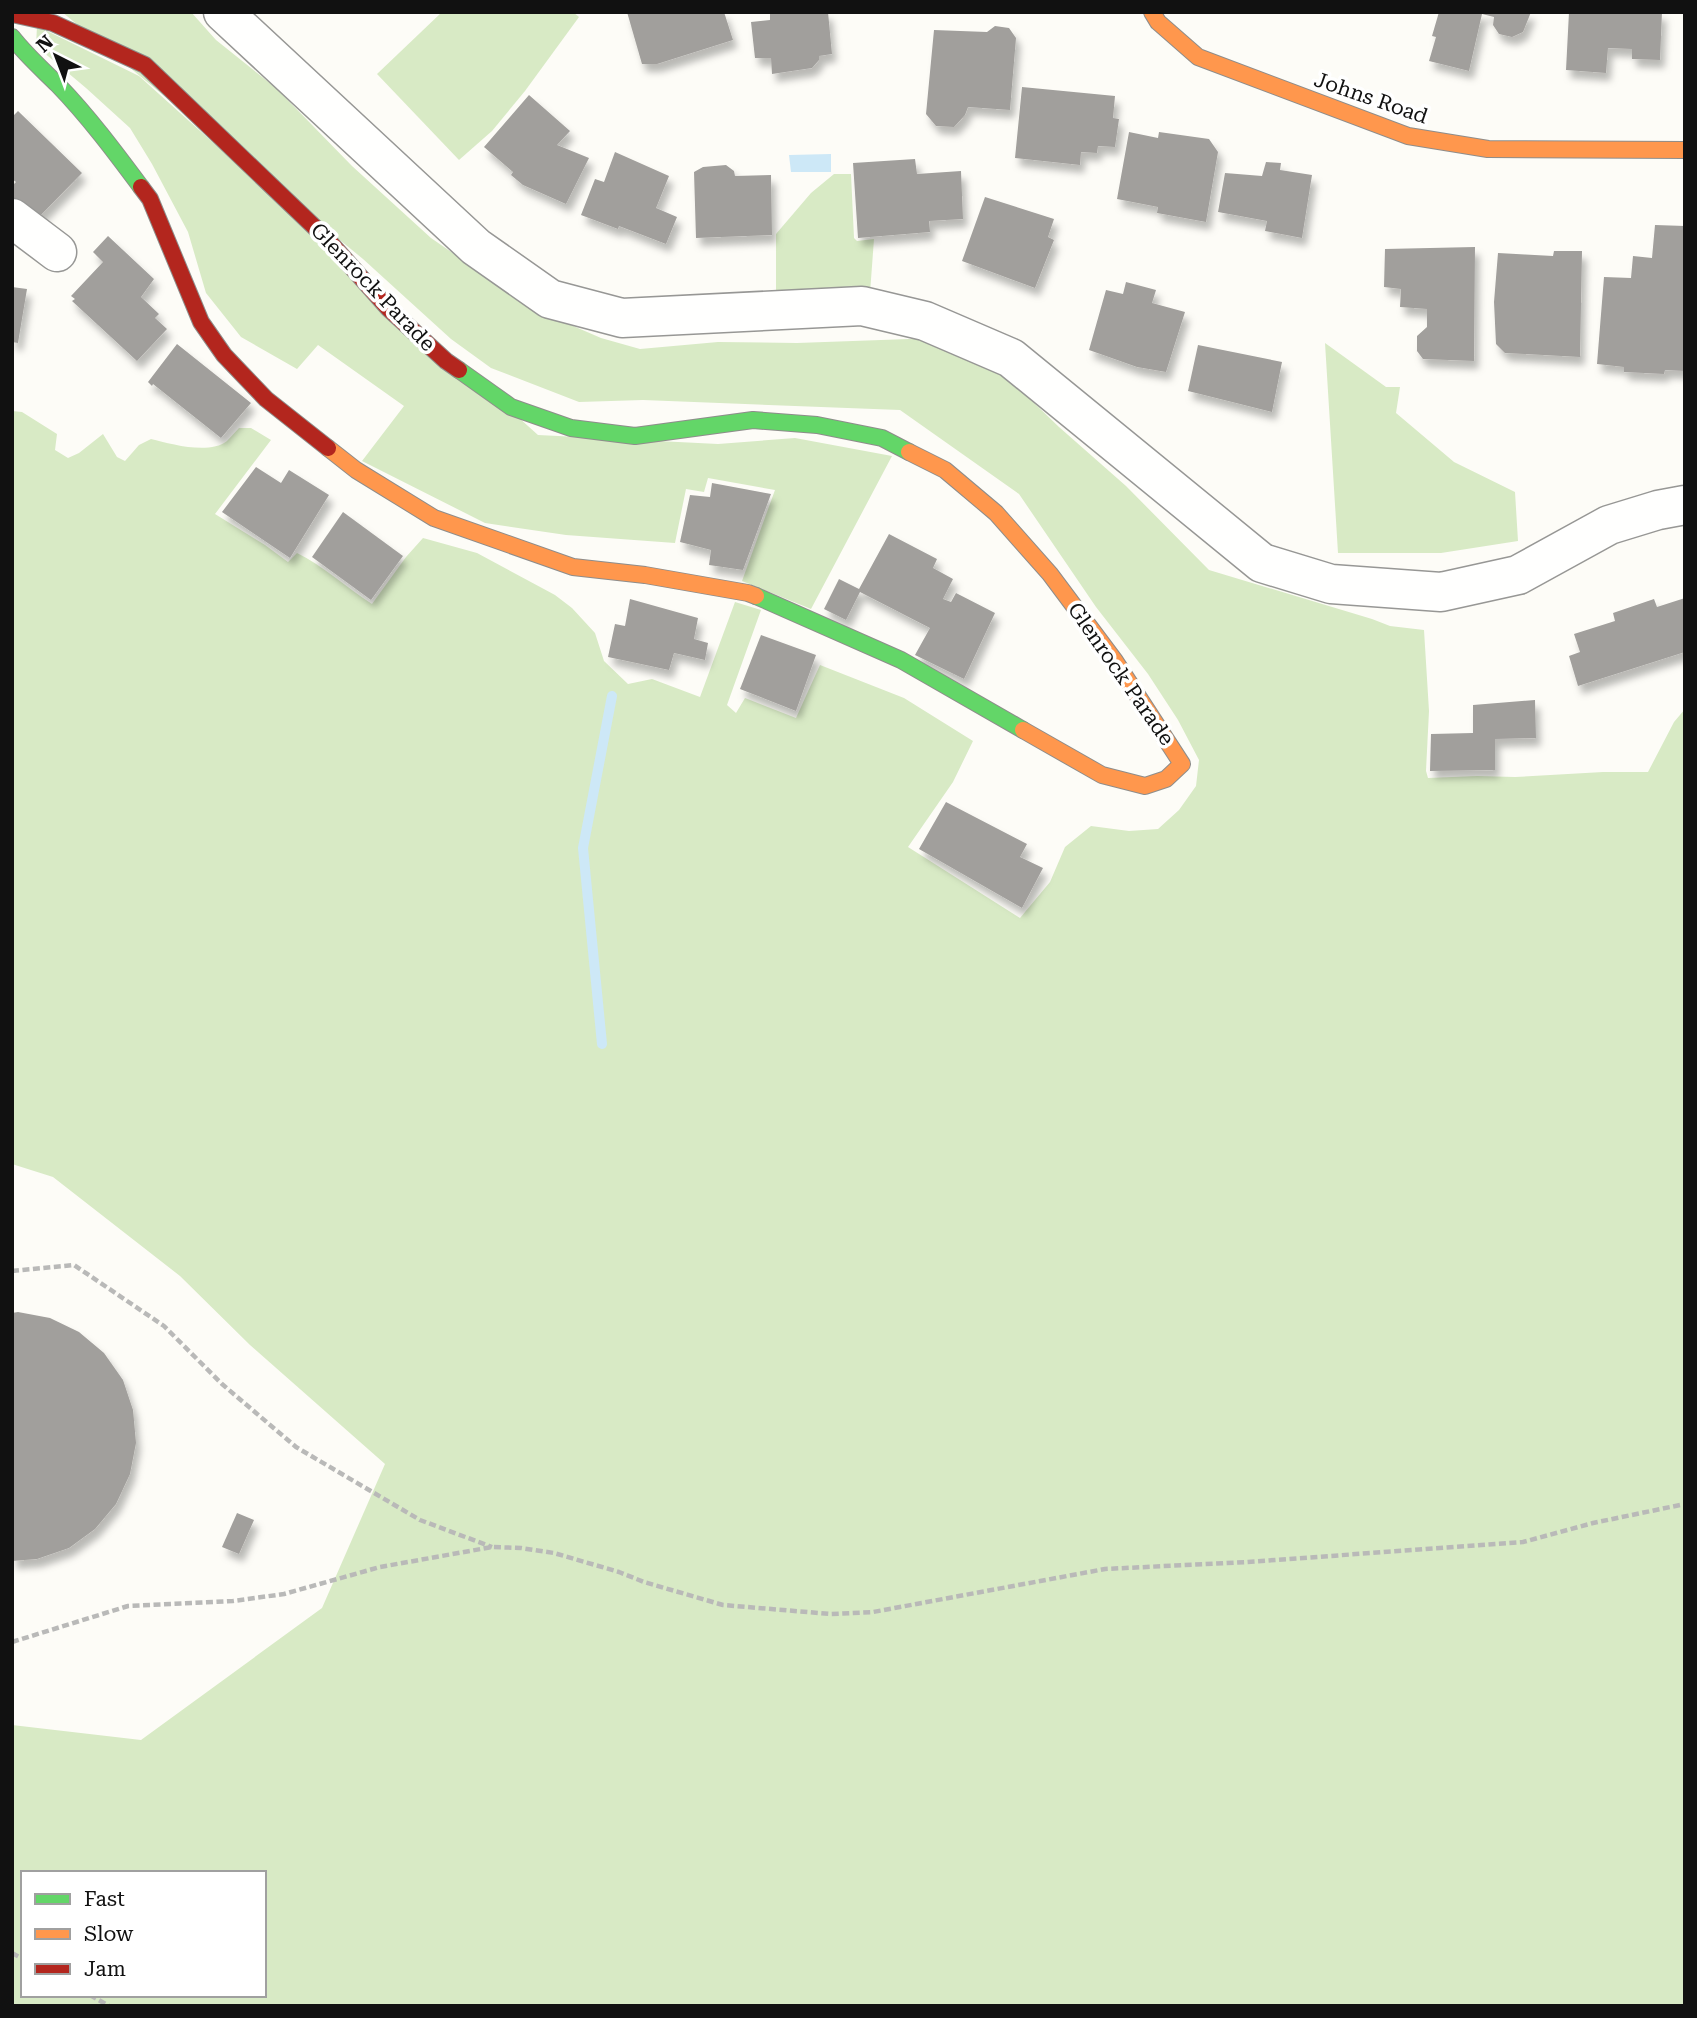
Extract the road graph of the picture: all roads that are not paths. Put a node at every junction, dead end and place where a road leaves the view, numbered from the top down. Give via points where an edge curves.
1 (223, 12) edge
2 (1152, 12) edge
3 (12, 14) edge
4 (12, 37) edge
5 (1685, 150) edge
6 (12, 218) edge
7 (57, 252) dead end
8 (1685, 505) edge

1 - 8 street via 476,247 550,299 622,318 862,306 925,321 1011,358 1262,563 1331,584 1441,592 1518,575 1609,525
2 - 5 street, Johns Road via 1198,57 1408,136 1488,149
3 - 4 street, Glenrock Parade via 53,23 145,65 326,238 388,309 446,361 510,407 571,428 635,436 753,420 817,425 882,438 945,470 996,513 1050,574 1115,661 1182,764 1166,779 1144,786 1102,775 901,660 748,593 573,567 434,517 356,470 266,398 223,355 201,322 150,199 116,153
6 - 7 street

